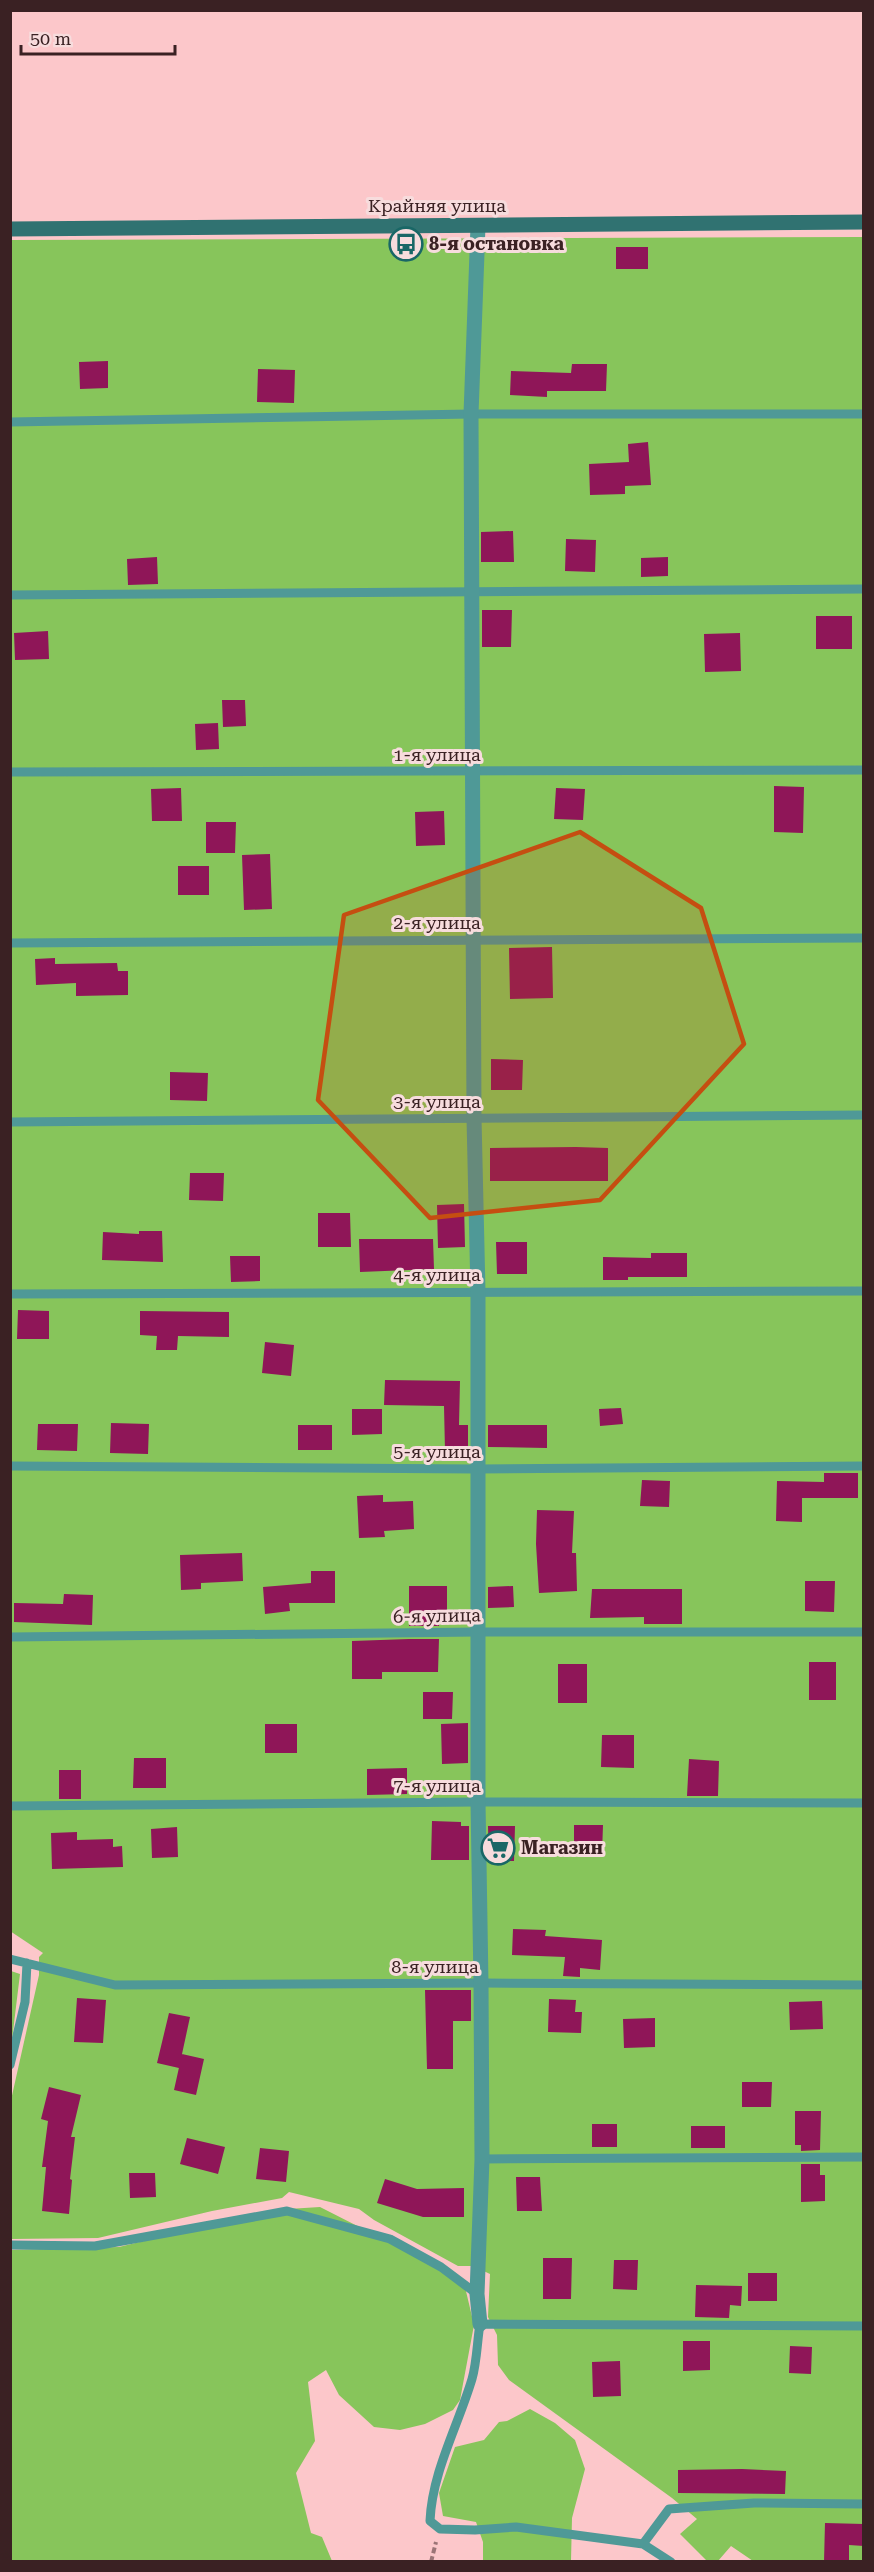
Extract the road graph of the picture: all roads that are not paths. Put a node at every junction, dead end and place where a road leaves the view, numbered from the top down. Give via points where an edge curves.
1 (864, 222) edge
2 (478, 226) junction
3 (10, 229) edge
4 (471, 414) junction
5 (864, 414) edge
6 (10, 422) edge
7 (864, 589) edge
8 (473, 591) junction
9 (10, 595) edge
10 (864, 770) edge
11 (10, 772) edge
12 (473, 772) junction
13 (864, 938) edge
14 (474, 939) junction
15 (10, 943) edge
16 (864, 1115) edge
17 (474, 1118) junction
18 (10, 1122) edge
19 (864, 1291) edge
20 (478, 1292) junction
21 (10, 1294) edge
22 (10, 1466) edge
23 (864, 1466) edge
24 (477, 1469) junction
25 (478, 1632) junction
26 (864, 1632) edge
27 (10, 1637) edge
28 (478, 1802) junction
29 (864, 1803) edge
30 (10, 1806) edge
31 (10, 1959) edge
32 (27, 1963) junction
33 (481, 1983) junction
34 (864, 1985) edge
35 (10, 2065) edge
36 (864, 2157) edge
37 (482, 2159) junction
38 (10, 2245) edge
39 (477, 2294) junction
40 (480, 2324) junction
41 (864, 2326) edge
42 (864, 2504) edge
43 (643, 2544) junction
44 (671, 2562) edge

1 - 2 main road, Крайняя улица
2 - 3 main road, Крайняя улица
2 - 4 street
4 - 5 lane
4 - 6 lane
4 - 8 street
7 - 8 lane
8 - 9 lane
8 - 12 street
10 - 12 lane, 1-я улица
11 - 12 lane, 1-я улица
12 - 14 street
13 - 14 lane, 2-я улица
14 - 15 lane, 2-я улица
14 - 17 street
16 - 17 lane, 3-я улица
17 - 18 lane, 3-я улица
17 - 20 street
19 - 20 lane, 4-я улица
20 - 21 lane, 4-я улица
20 - 24 street
22 - 24 lane, 5-я улица
23 - 24 lane, 5-я улица
24 - 25 street
25 - 26 lane, 6-я улица
25 - 27 lane, 6-я улица
25 - 28 street
28 - 29 lane, 7-я улица
28 - 30 lane, 7-я улица
28 - 33 street
31 - 32 lane, 8-я улица
32 - 33 lane, 8-я улица via 115,1985
32 - 35 lane via 25,2002
33 - 34 lane, 8-я улица
33 - 37 street
36 - 37 lane
37 - 39 street
38 - 39 lane via 95,2247 287,2211 390,2239 441,2267
39 - 40 street
40 - 41 lane
40 - 43 lane via 473,2377 440,2469 430,2521 440,2529 516,2527
42 - 43 lane via 754,2503 669,2509
43 - 44 lane

